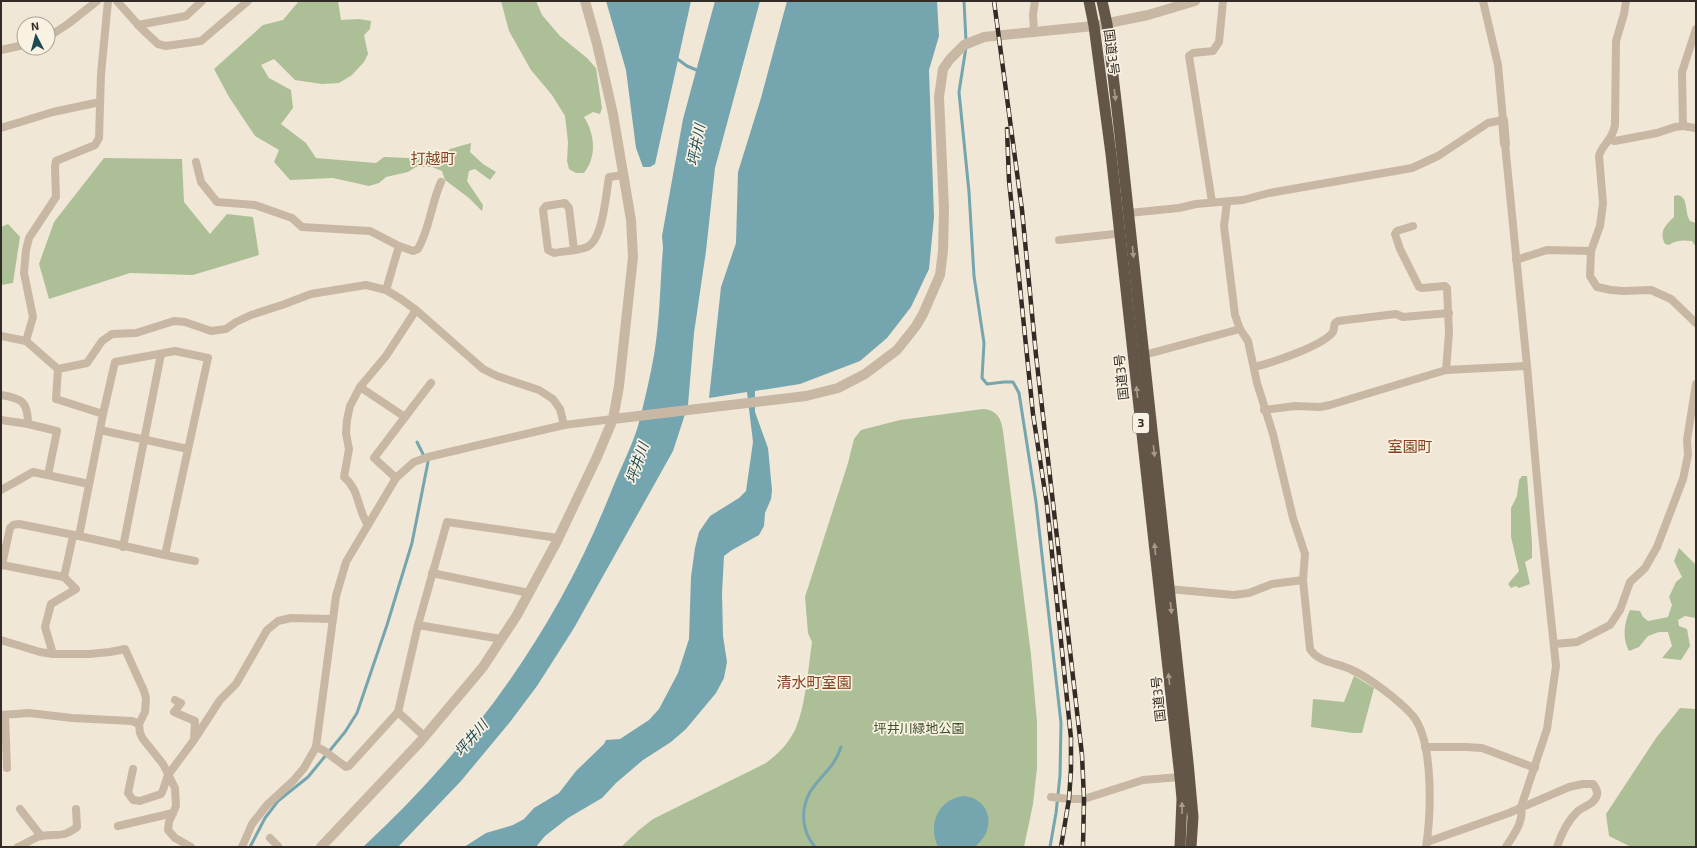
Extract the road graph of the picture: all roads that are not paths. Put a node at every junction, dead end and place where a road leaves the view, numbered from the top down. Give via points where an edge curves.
1 (97, 1) edge
2 (108, 1) edge
3 (117, 1) edge
4 (202, 1) edge
5 (248, 1) edge
6 (585, 1) edge
7 (1035, 1) edge
8 (1089, 1) edge
9 (1102, 1) edge
10 (1195, 1) edge
11 (1223, 1) edge
12 (1483, 1) edge
13 (1626, 1) edge
14 (1107, 24) junction
15 (138, 25) junction
16 (1094, 26) junction
17 (1696, 29) edge
18 (56, 32) edge
19 (1034, 33) junction
20 (16, 46) edge
21 (1, 50) edge
22 (100, 102) junction
23 (1503, 120) junction
24 (1683, 126) junction
25 (1, 128) edge
26 (1696, 128) edge
27 (1611, 140) junction
28 (1505, 144) joint
29 (196, 162) dead end
30 (624, 175) junction
31 (441, 182) dead end
32 (1212, 202) junction
33 (1227, 202) junction
34 (1129, 213) junction
35 (1413, 226) dead end
36 (1125, 233) junction
37 (1059, 240) dead end
38 (399, 246) junction
39 (574, 250) junction
40 (1591, 251) junction
41 (1516, 260) junction
42 (386, 290) junction
43 (416, 310) junction
44 (1449, 313) junction
45 (1696, 324) edge
46 (1240, 329) junction
47 (1, 336) edge
48 (26, 341) junction
49 (161, 354) junction
50 (1144, 355) junction
51 (1527, 366) junction
52 (1254, 367) junction
53 (58, 369) junction
54 (1446, 370) junction
55 (431, 384) dead end
56 (1696, 384) edge
57 (360, 387) junction
58 (1, 395) edge
59 (1264, 410) junction
60 (103, 414) junction
61 (405, 417) junction
62 (614, 419) junction
63 (1, 420) edge
64 (28, 424) junction
65 (564, 425) junction
66 (100, 430) junction
67 (145, 440) junction
68 (188, 449) junction
69 (48, 475) junction
70 (396, 478) junction
71 (89, 484) junction
72 (1, 490) edge
73 (368, 524) junction
74 (76, 536) junction
75 (558, 538) junction
76 (123, 547) junction
77 (165, 555) junction
78 (195, 561) dead end
79 (432, 573) junction
80 (64, 577) junction
81 (1303, 580) junction
82 (1169, 589) junction
83 (529, 593) junction
84 (333, 619) junction
85 (418, 625) junction
86 (501, 639) junction
87 (1, 640) edge
88 (1555, 644) junction
89 (53, 654) junction
90 (175, 700) dead end
91 (398, 712) junction
92 (3, 715) edge
93 (140, 724) junction
94 (425, 737) junction
95 (194, 740) junction
96 (3, 743) edge
97 (1425, 747) junction
98 (320, 749) junction
99 (7, 768) dead end
100 (1535, 768) junction
101 (133, 769) dead end
102 (168, 775) junction
103 (1180, 777) junction
104 (1051, 797) dead end
105 (1520, 807) junction
106 (20, 809) dead end
107 (76, 809) dead end
108 (173, 813) junction
109 (118, 826) dead end
110 (41, 836) junction
111 (270, 838) dead end
112 (1427, 844) edge
113 (18, 847) edge
114 (191, 847) edge
115 (242, 847) edge
116 (277, 847) edge
117 (321, 847) edge
118 (1180, 847) edge
119 (1191, 847) edge
120 (1506, 847) edge
121 (1557, 847) edge

1 - 18 street
2 - 22 street
3 - 15 street
4 - 15 street via 186,16
5 - 15 street via 201,41 166,46 158,44
6 - 30 street via 613,114
7 - 19 street
8 - 16 highway, 国道3号 / 3
9 - 14 highway, 国道3号 / 3
10 - 14 street
11 - 32 street via 1219,42 1213,50 1189,56
12 - 23 street via 1498,65
13 - 27 street via 1616,41 1615,125
14 - 16 street
14 -> 34 highway, 国道3号 / 3
16 - 19 street
16 - 36 highway, 国道3号 / 3 via 1111,154
17 - 24 street via 1682,72
19 - 62 street via 984,38 968,43 943,69 939,97 944,251 940,275 932,295 916,326 897,350 852,382 806,396
20 - 21 street
22 - 25 street via 53,112
22 - 48 street via 99,138 95,145 56,161 56,197 29,238 24,273 33,317
23 - 28 street
23 - 33 street via 1488,123 1438,156 1412,168
24 - 26 street
24 - 27 street via 1643,136
27 - 40 street via 1600,151 1599,156 1603,203 1600,226
28 - 41 street
29 - 38 street via 201,182 217,202 255,205 292,218 302,226 370,231
30 - 39 street via 609,178 596,240 585,248
30 - 62 street via 631,220 632,257
31 - 38 street via 434,198 425,237 418,249 413,251
32 - 33 street
32 - 34 street
33 - 46 street via 1224,226 1235,315
34 - 36 highway, 国道3号 / 3
35 - 44 street via 1395,234 1400,248 1419,286 1447,288
36 - 37 street
36 -> 50 highway, 国道3号 / 3
103 -> 36 highway, 国道3号 / 3
38 - 42 street
39 - 39 street via 554,253 548,250 543,210 546,206 565,203 569,208
40 - 41 street via 1547,250
40 - 45 street via 1590,276 1597,287 1610,290 1651,290 1671,299
41 - 51 street
42 - 43 street
42 - 53 street via 366,285 311,294 250,315 226,329 212,331 174,321 136,333 112,334 102,341 87,363
43 - 57 street via 386,356
43 - 65 street via 483,369 539,390 553,399 560,409
44 - 52 street via 1403,317 1396,314 1338,321 1331,334 1316,344
44 - 54 street
46 - 50 street
46 - 52 street via 1248,342
47 - 48 street
48 - 53 street
49 - 60 street via 114,362
49 - 67 street
49 - 68 street via 176,351 208,358
50 -> 82 highway, 国道3号 / 3
51 - 54 street
51 - 88 street
52 - 59 street
53 - 60 street via 56,399
54 - 59 street via 1330,405
55 - 61 street
56 - 88 street via 1687,440 1688,456 1657,547 1645,568 1630,582 1620,610 1610,625 1577,642
57 - 61 street
57 - 73 street via 350,406 347,420 349,449 344,477 357,494
58 - 64 street via 22,401 26,407
59 - 81 street via 1273,434 1293,518 1305,554
60 - 66 street
61 - 70 street via 374,458
62 - 65 street
62 - 75 street
63 - 64 street
64 - 69 street via 57,431
65 - 70 street via 428,457 414,462
66 - 67 street
66 - 71 street
67 - 68 street
67 - 76 street
68 - 77 street
69 - 71 street
69 - 72 street via 33,472
70 - 73 street
71 - 74 street
73 - 84 street via 346,562 336,596
74 - 76 street
74 - 80 street
74 - 80 street via 19,524 13,524 10,528 2,565
75 - 79 street via 447,522
75 - 83 street
76 - 77 street
77 - 78 street
79 - 83 street
79 - 85 street
80 - 89 street via 76,589 51,604 46,627
81 - 82 street via 1272,584 1234,596
81 - 97 street via 1310,649 1314,655 1344,665 1383,689 1413,716
82 -> 119 highway, 国道3号 / 3 via 1193,817
83 - 86 street
84 - 95 street via 291,618 278,621 268,630 236,684 220,700
84 - 98 street
85 - 86 street
85 - 91 street
86 - 94 street via 483,666
87 - 89 street
88 - 100 street via 1556,666 1552,706 1548,729
89 - 93 street via 89,654 125,649 146,698 145,712
90 - 95 street via 181,703 174,712 195,721
91 - 94 street
91 - 98 street via 349,766 346,767
92 - 93 street via 29,713 132,721
92 - 96 street
93 - 102 street via 143,739 163,764
94 - 117 street
95 - 102 street
96 - 99 street
97 - 100 street via 1482,748
97 - 112 street via 1430,778
98 - 115 street via 293,781 267,804 252,824
100 - 105 street
101 - 102 street via 128,793 135,801 160,794
102 - 108 street via 176,794
103 - 104 street via 1143,780 1084,799
118 -> 103 highway, 国道3号 / 3
105 - 112 street
105 - 120 street via 1521,821
105 - 121 street via 1569,787 1593,784 1598,794 1595,800 1577,812
106 - 110 street
107 - 110 street via 77,826 70,832 63,836
108 - 109 street
108 - 114 street via 168,830 175,838
110 - 113 street
111 - 116 street

